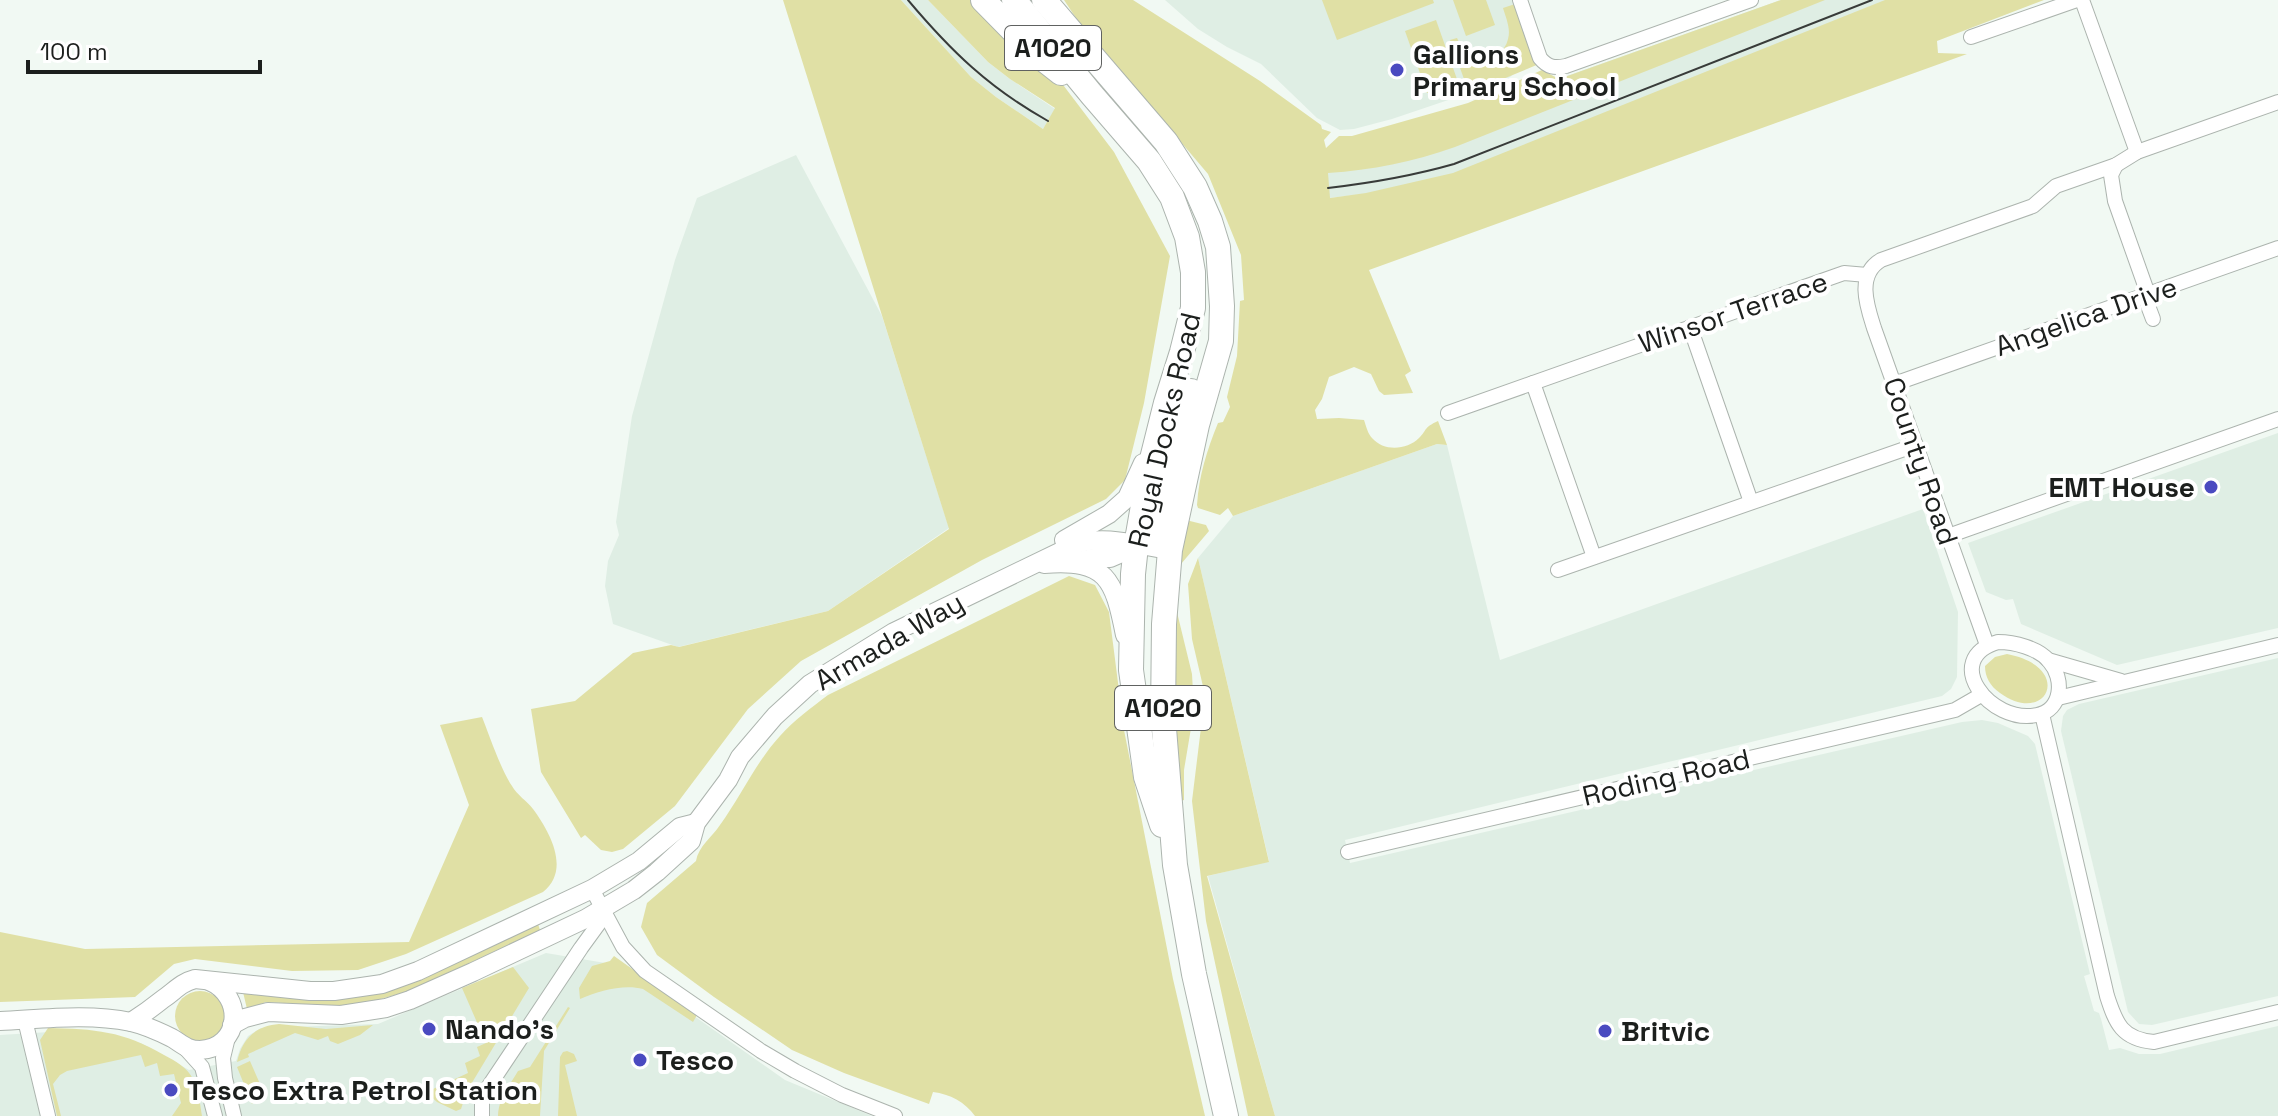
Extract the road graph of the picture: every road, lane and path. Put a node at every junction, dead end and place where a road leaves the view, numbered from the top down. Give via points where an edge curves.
1 (983, 0) edge
2 (1014, 0) edge
3 (1044, 0) edge
4 (1520, 0) edge
5 (1751, 0) edge
6 (2079, 0) edge
7 (1971, 37) dead end
8 (1092, 95) junction
9 (2278, 102) edge
10 (2137, 152) junction
11 (2116, 165) junction
12 (2278, 248) edge
13 (1867, 275) junction
14 (2146, 295) junction
15 (1222, 306) junction
16 (2153, 319) dead end
17 (1690, 327) junction
18 (1533, 383) junction
19 (1894, 384) junction
20 (1166, 403) junction
21 (1448, 413) dead end
22 (2278, 419) edge
23 (1916, 445) junction
24 (1751, 502) junction
25 (1162, 505) joint
26 (1948, 536) junction
27 (1136, 546) junction
28 (1170, 550) junction
29 (1594, 557) junction
30 (1071, 562) junction
31 (1030, 565) junction
32 (1558, 570) dead end
33 (1987, 645) junction
34 (2278, 645) edge
35 (2048, 660) junction
36 (1131, 670) junction
37 (2124, 681) junction
38 (1981, 695) junction
39 (2058, 698) junction
40 (2042, 714) junction
41 (696, 823) junction
42 (1348, 852) dead end
43 (1175, 865) junction
44 (592, 889) junction
45 (604, 912) junction
46 (206, 980) junction
47 (168, 996) junction
48 (2278, 1012) edge
49 (25, 1020) junction
50 (0, 1021) edge
51 (131, 1022) junction
52 (231, 1029) junction
53 (178, 1043) junction
54 (48, 1116) edge
55 (215, 1116) edge
56 (234, 1116) edge
57 (482, 1116) edge
58 (895, 1116) edge
59 (1226, 1116) edge

1 - 8 highway via 1033,51
2 - 8 highway, Royal Docks Road / A1020
3 - 15 highway, Royal Docks Road / A1020 via 1166,142 1195,187 1218,247
4 - 5 street via 1540,58 1555,68
6 - 7 street
6 - 10 street
8 - 20 highway, Royal Docks Road / A1020 via 1149,161 1172,197 1187,237 1193,308
9 - 10 street, Winsor Terrace
10 - 11 street, Winsor Terrace
11 - 13 street, Winsor Terrace via 2056,186 2033,206 1881,260
11 - 14 street via 2111,175 2115,201
12 - 14 street, Angelica Drive
13 - 17 street, Winsor Terrace via 1844,273
13 - 19 street, County Road via 1869,312
14 - 16 street
14 - 19 street, Angelica Drive
15 - 25 highway via 1179,427
15 - 28 highway, Royal Docks Road / A1020 via 1221,341
17 - 18 street, Winsor Terrace
17 - 24 street
18 - 21 street, Winsor Terrace
18 - 29 street
19 - 23 street, County Road
20 - 27 highway, Royal Docks Road / A1020
20 - 31 street via 1127,498
22 - 26 street
23 - 24 street
23 - 26 street, County Road
24 - 29 street
25 - 27 street via 1156,538
26 - 33 street, County Road
27 - 28 street, Armada Way
27 - 30 street, Armada Way via 1110,558
27 - 31 street, Armada Way via 1089,540
27 - 36 highway, Royal Docks Road / A1020
28 - 43 highway, Royal Docks Road / A1020 via 1163,716
29 - 32 street
30 - 31 street, Armada Way
30 - 36 street via 1091,567 1113,589
31 - 41 street, Armada Way via 894,632 810,684 757,735
33 - 35 street via 2011,642
33 - 38 street via 1973,661
34 - 37 street
35 - 37 street
35 - 39 street via 2060,683
36 - 43 highway, Royal Docks Road / A1020 via 1146,777
37 - 39 street
38 - 40 street via 2007,713
38 - 42 street, Roding Road via 1955,710
39 - 40 street
40 - 48 street via 2115,1019 2137,1040 2154,1042
41 - 44 street, Armada Way via 680,827 639,861
41 - 45 street, Armada Way via 691,841
43 - 59 highway, Royal Docks Road / A1020
44 - 45 street
44 - 46 street, Armada Way via 382,984 310,991
45 - 52 street, Armada Way via 386,1008 341,1015 268,1012 245,1018
45 - 57 street via 487,1089
45 - 58 street via 623,947 645,971 795,1071
46 - 47 street, Armada Way via 184,982
46 - 52 street via 217,984 232,1002
47 - 51 street, Armada Way
47 - 53 street via 164,1025
49 - 50 street
49 - 51 street
49 - 54 street
51 - 53 street
52 - 53 street, Armada Way via 204,1050
52 - 56 street via 223,1058
53 - 55 street via 202,1067

